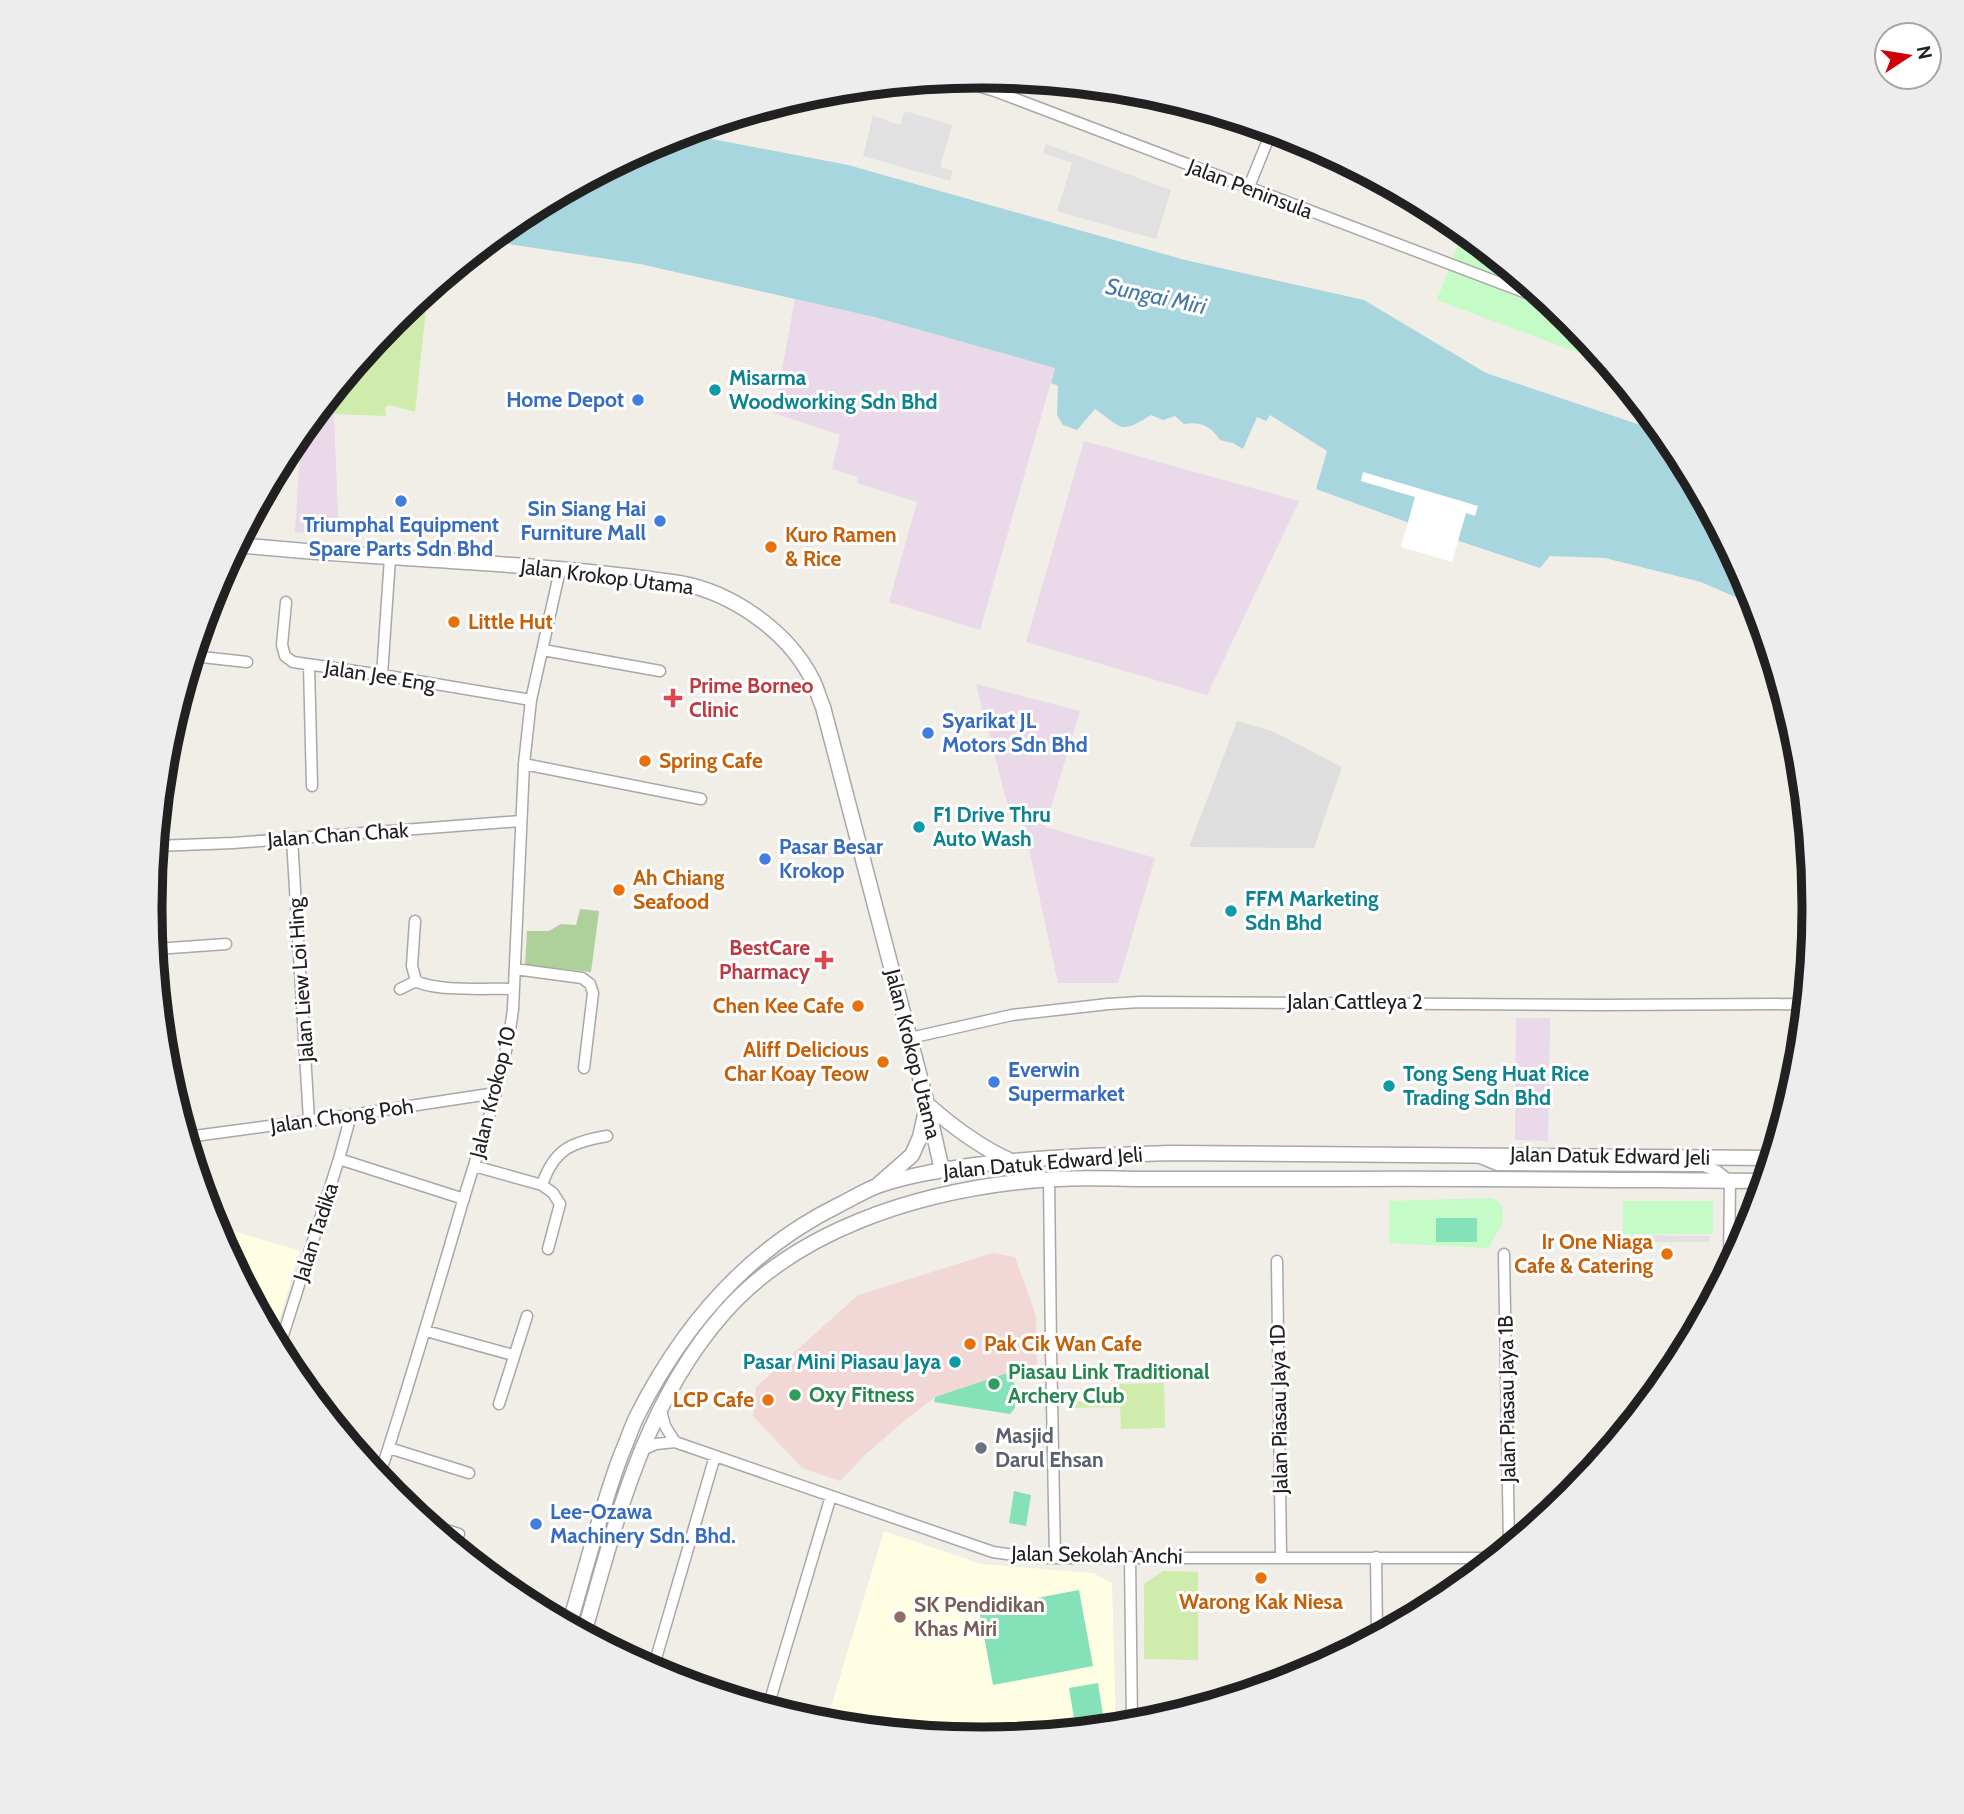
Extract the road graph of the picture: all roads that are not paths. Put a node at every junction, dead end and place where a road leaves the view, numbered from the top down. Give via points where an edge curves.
1 (985, 88) edge
2 (1268, 140) edge
3 (1248, 189) junction
4 (1523, 292) edge
5 (247, 546) edge
6 (390, 558) junction
7 (561, 570) junction
8 (286, 602) dead end
9 (543, 650) junction
10 (202, 657) edge
11 (247, 662) dead end
12 (309, 665) junction
13 (660, 671) dead end
14 (383, 675) junction
15 (531, 700) junction
16 (524, 764) junction
17 (312, 786) dead end
18 (701, 799) dead end
19 (520, 821) junction
20 (292, 839) junction
21 (165, 846) edge
22 (415, 922) dead end
23 (226, 944) dead end
24 (164, 948) edge
25 (515, 969) junction
26 (416, 981) junction
27 (400, 989) dead end
28 (514, 989) junction
29 (1795, 1004) edge
30 (910, 1038) junction
31 (584, 1068) dead end
32 (496, 1093) junction
33 (927, 1104) junction
34 (351, 1115) junction
35 (309, 1120) junction
36 (195, 1136) edge
37 (607, 1136) dead end
38 (1471, 1155) junction
39 (1762, 1158) edge
40 (339, 1159) junction
41 (1010, 1161) junction
42 (474, 1166) junction
43 (942, 1170) junction
44 (1049, 1179) junction
45 (1730, 1181) junction
46 (1754, 1181) edge
47 (542, 1185) junction
48 (875, 1187) junction
49 (978, 1187) junction
50 (464, 1199) junction
51 (926, 1199) junction
52 (1729, 1242) edge
53 (548, 1249) dead end
54 (1504, 1254) dead end
55 (1277, 1261) dead end
56 (527, 1316) dead end
57 (426, 1331) junction
58 (283, 1335) edge
59 (513, 1355) junction
60 (499, 1404) dead end
61 (660, 1406) junction
62 (675, 1442) junction
63 (389, 1448) junction
64 (640, 1451) junction
65 (715, 1456) junction
66 (383, 1465) edge
67 (469, 1473) dead end
68 (831, 1496) junction
69 (453, 1532) edge
70 (459, 1534) dead end
71 (1509, 1534) edge
72 (1281, 1557) junction
73 (1376, 1557) junction
74 (1055, 1558) junction
75 (1130, 1558) junction
76 (1480, 1558) edge
77 (571, 1616) edge
78 (586, 1625) edge
79 (1377, 1625) edge
80 (657, 1659) edge
81 (770, 1699) edge
82 (1132, 1713) edge

1 - 3 street, Jalan Peninsula
2 - 3 street
3 - 4 street, Jalan Peninsula
5 - 6 street, Jalan Krokop Utama
6 - 7 street, Jalan Krokop Utama
6 - 14 street
7 - 9 street, Jalan Krokop 10
7 - 30 street, Jalan Krokop Utama via 704,588 745,609 795,655 823,707
8 - 12 street, Jalan Jee Eng via 285,656
9 - 13 street
9 - 15 street, Jalan Krokop 10
10 - 11 street
12 - 14 street, Jalan Jee Eng
12 - 17 street
14 - 15 street, Jalan Jee Eng
15 - 16 street, Jalan Krokop 10
16 - 18 street
16 - 19 street, Jalan Krokop 10
19 - 20 street, Jalan Chan Chak
19 - 25 street, Jalan Krokop 10
20 - 21 street, Jalan Chan Chak
20 - 35 street, Jalan Liew Loi Hing
22 - 26 street via 412,966
23 - 24 street
25 - 28 street, Jalan Krokop 10
25 - 31 street via 582,978 590,984 593,993
26 - 27 street
26 - 28 street via 439,987
28 - 32 street, Jalan Krokop 10 via 509,1040
29 - 30 street, Jalan Cattleya 2 via 1108,1003 1012,1015
30 - 33 street, Jalan Krokop Utama
32 - 34 street, Jalan Chong Poh
32 - 42 street, Jalan Krokop 10
33 - 41 street via 976,1143
33 - 43 street, Jalan Krokop Utama
33 - 48 street via 912,1156
34 - 35 street, Jalan Chong Poh
34 - 40 street, Jalan Tadika
35 - 36 street, Jalan Chong Poh
37 - 47 street via 566,1148 547,1169
38 - 39 street, Jalan Datuk Edward Jeli
38 - 41 street, Jalan Datuk Edward Jeli via 1171,1153
38 - 45 street via 1497,1166 1704,1166
40 - 50 street
40 - 58 street, Jalan Tadika
41 - 43 street, Jalan Datuk Edward Jeli
42 - 47 street
42 - 50 street, Jalan Krokop 10
43 - 48 street, Jalan Datuk Edward Jeli
43 - 49 street
43 - 51 street
44 - 45 street, Jalan Datuk Edward Jeli
44 - 49 street, Jalan Datuk Edward Jeli
44 - 74 street
45 - 46 street, Jalan Datuk Edward Jeli
45 - 52 street
47 - 53 street via 560,1204
48 - 77 street, Jalan Datuk Edward Jeli via 815,1216 772,1246 730,1282 673,1352 636,1418
49 - 51 street, Jalan Datuk Edward Jeli
50 - 57 street, Jalan Krokop 10
51 - 61 street, Jalan Datuk Edward Jeli via 837,1230 761,1278 723,1313
54 - 71 street, Jalan Piasau Jaya 1B
55 - 72 street, Jalan Piasau Jaya 1D
56 - 59 street
57 - 59 street
57 - 63 street, Jalan Krokop 10
59 - 60 street
61 - 62 street
61 - 64 street, Jalan Datuk Edward Jeli
62 - 64 street
62 - 65 street, Jalan Sekolah Anchi
63 - 66 street, Jalan Krokop 10
63 - 67 street
64 - 78 street, Jalan Datuk Edward Jeli
65 - 68 street, Jalan Sekolah Anchi
65 - 80 street
68 - 74 street, Jalan Sekolah Anchi via 993,1552
68 - 81 street
69 - 70 street
72 - 73 street, Jalan Sekolah Anchi
72 - 75 street, Jalan Sekolah Anchi
73 - 76 street, Jalan Sekolah Anchi
73 - 79 street
74 - 75 street, Jalan Sekolah Anchi
75 - 82 street

